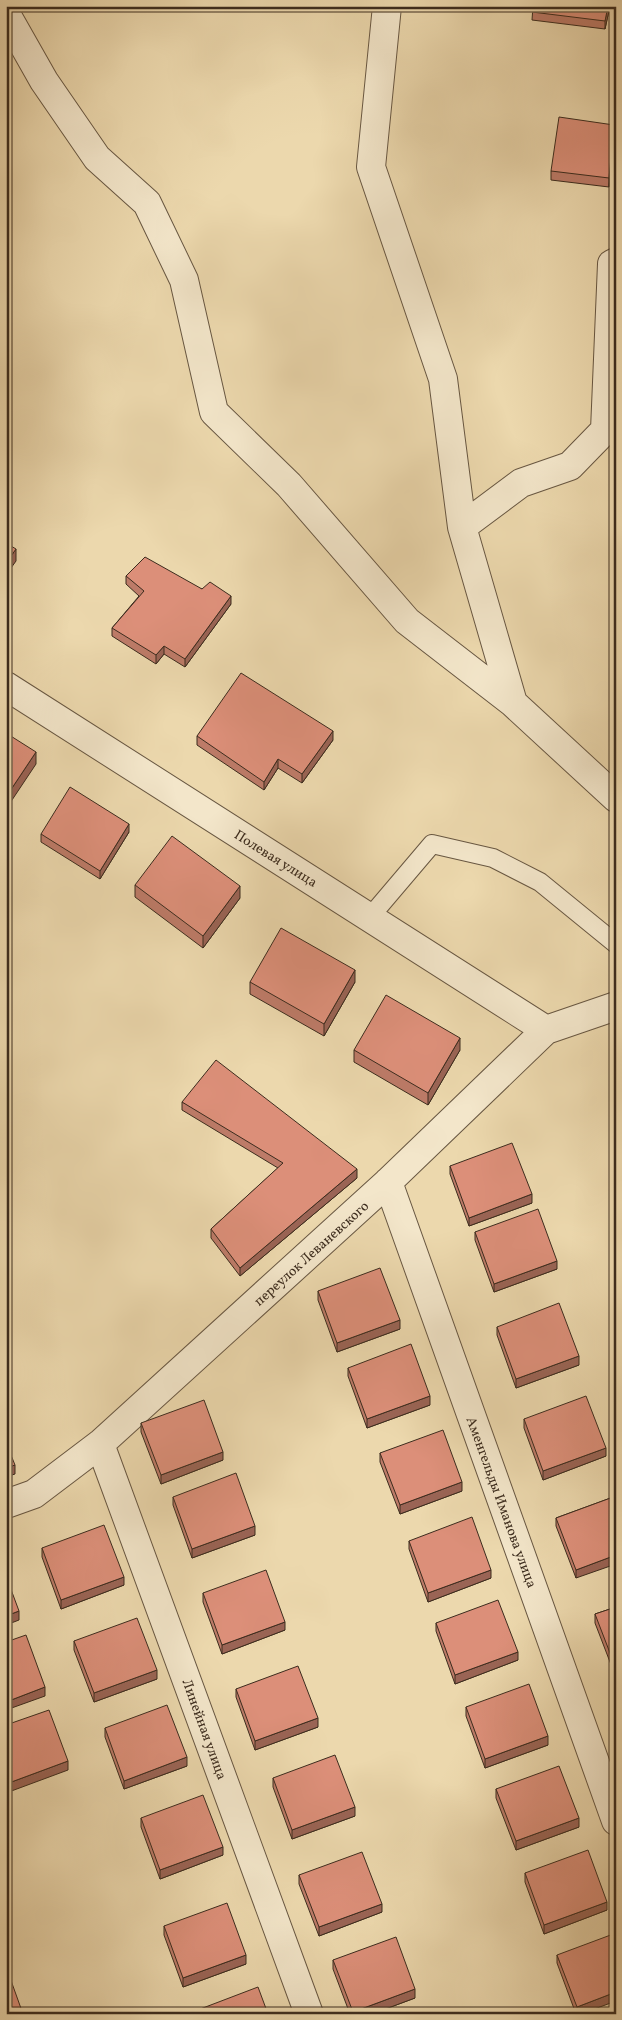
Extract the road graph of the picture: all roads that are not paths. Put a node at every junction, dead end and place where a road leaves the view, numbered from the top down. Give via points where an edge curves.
1 (386, 6) edge
2 (6, 14) edge
3 (616, 262) edge
4 (462, 527) junction
5 (6, 686) edge
6 (513, 703) junction
7 (616, 798) edge
8 (370, 917) junction
9 (616, 944) edge
10 (616, 1006) edge
11 (546, 1030) junction
12 (388, 1182) junction
13 (100, 1444) junction
14 (6, 1504) edge
15 (616, 1821) edge
16 (309, 2014) edge

1 - 4 street via 371,166 442,379
2 - 6 street via 44,81 96,158 147,203 184,280 214,412 289,485 407,621
3 - 4 street via 612,264 605,430 570,466 521,483
4 - 6 street
5 - 8 street, Полевая улица
6 - 7 street
8 - 9 lane via 432,844 493,858 540,882
8 - 11 street, Полевая улица
10 - 11 street, переулок Леваневского
11 - 12 street, переулок Леваневского
12 - 13 street, переулок Леваневского
12 - 15 street, Аменгельды Иманова улица
13 - 14 street, переулок Леваневского via 34,1494
13 - 16 street, Линейная улица

